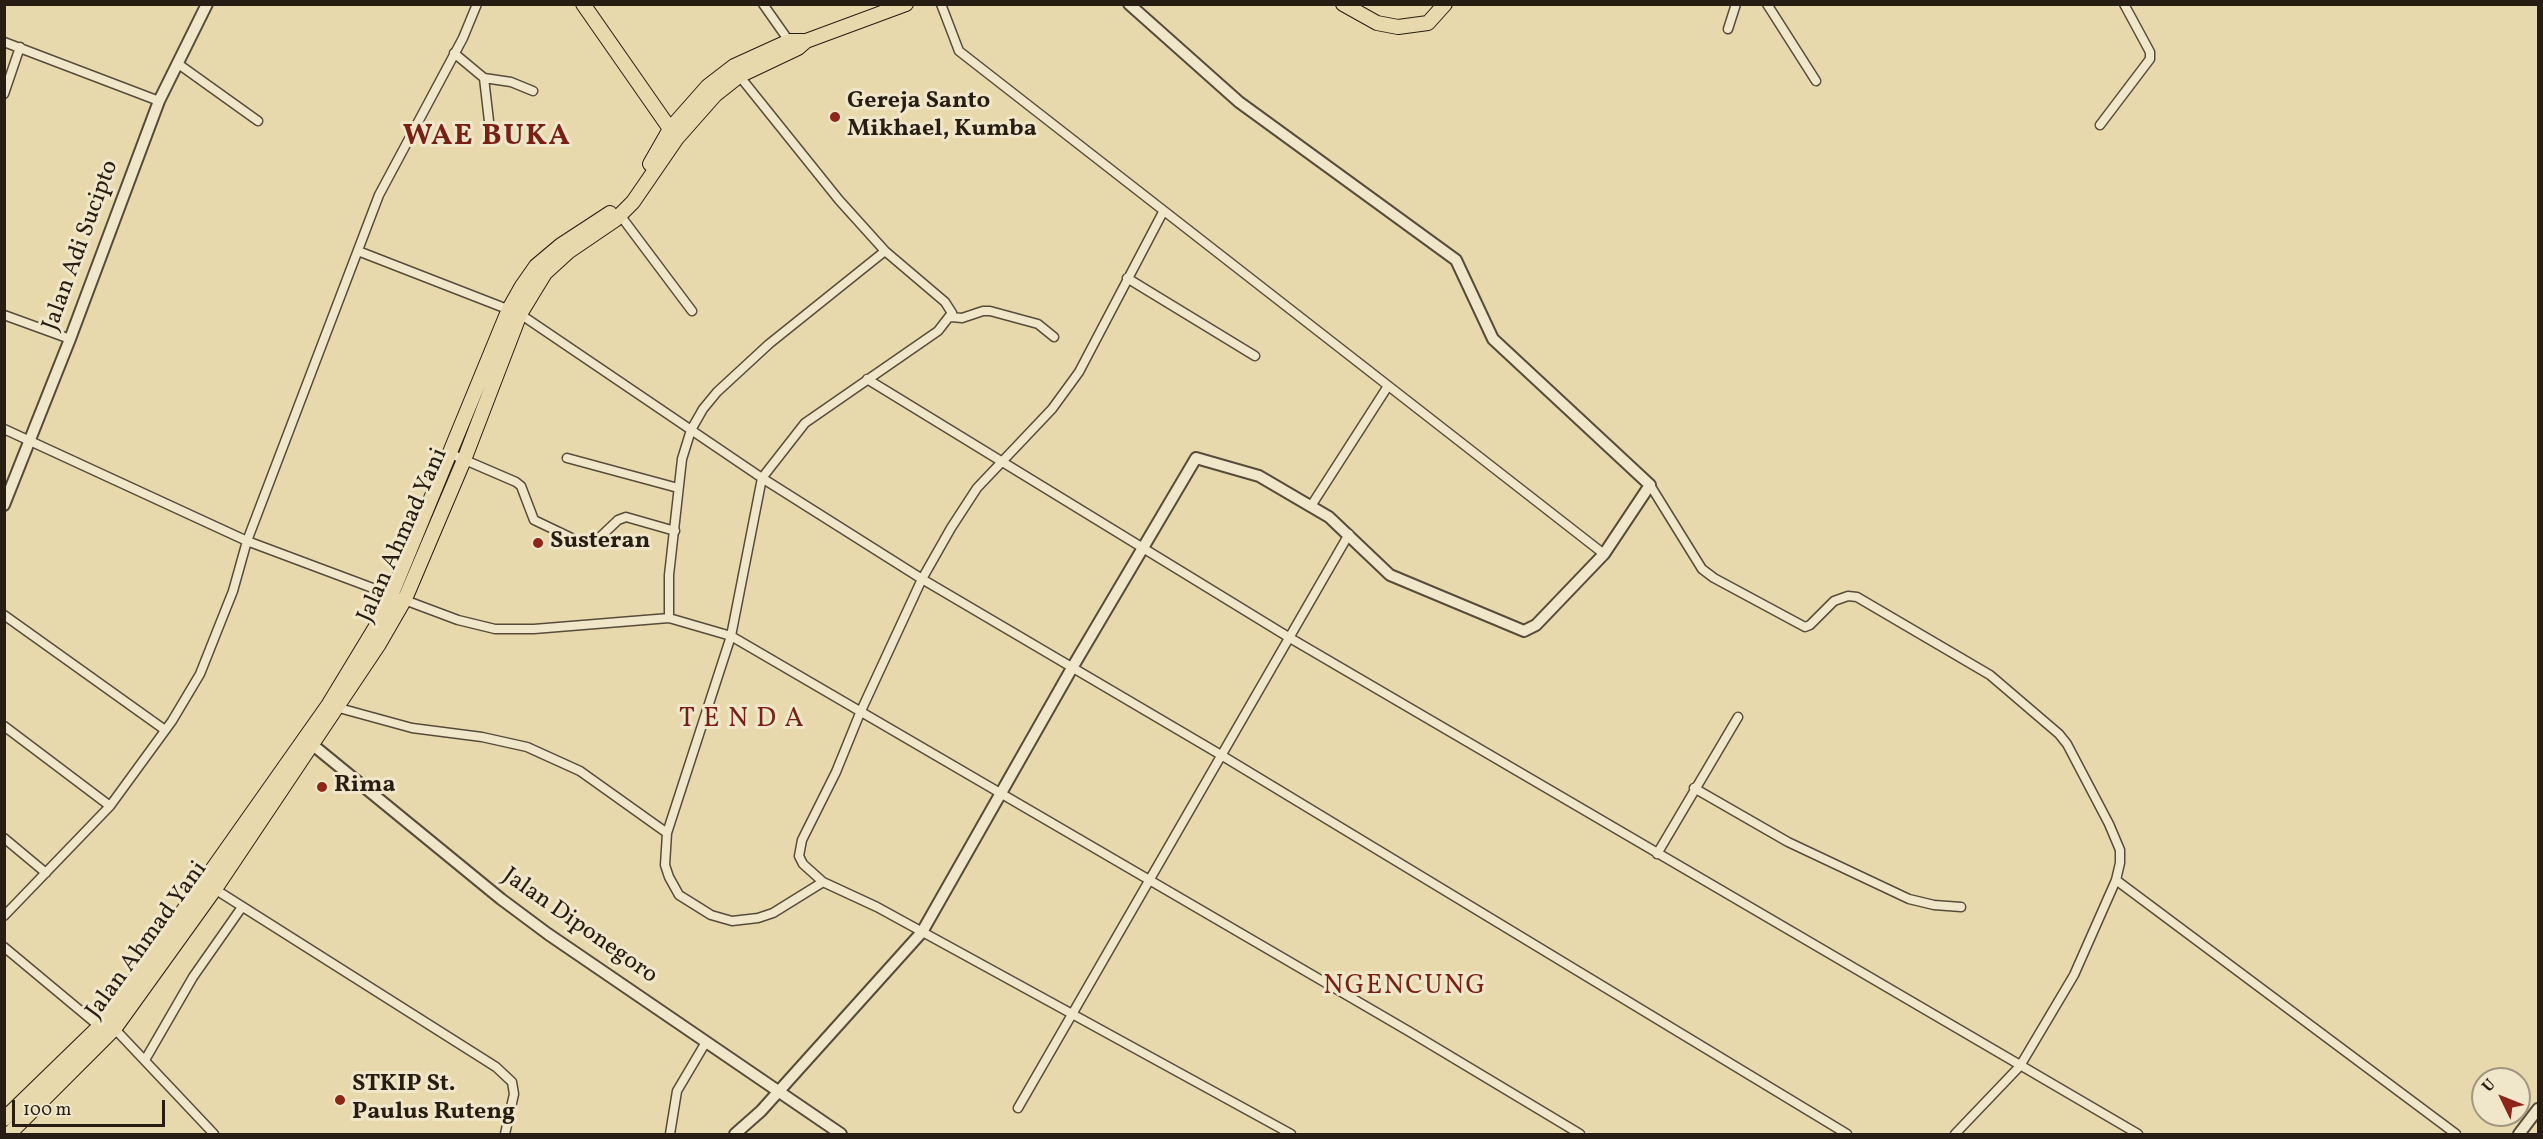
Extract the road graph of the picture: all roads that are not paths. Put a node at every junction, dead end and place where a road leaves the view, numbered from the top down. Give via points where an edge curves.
1 (477, 4) edge
2 (583, 4) edge
3 (763, 4) edge
4 (906, 4) edge
5 (941, 4) edge
6 (1129, 4) edge
7 (1342, 4) edge
8 (1445, 4) edge
9 (1736, 4) edge
10 (1767, 4) edge
11 (2124, 4) edge
12 (206, 5) edge
13 (1728, 29) dead end
14 (789, 41) junction
15 (806, 41) junction
16 (4, 42) edge
17 (20, 47) junction
18 (454, 53) junction
19 (177, 63) junction
20 (736, 71) junction
21 (484, 78) junction
22 (1816, 81) dead end
23 (533, 91) dead end
24 (4, 94) edge
25 (159, 100) junction
26 (258, 121) dead end
27 (2100, 125) dead end
28 (490, 130) dead end
29 (673, 133) junction
30 (1163, 212) junction
31 (615, 216) junction
32 (357, 251) junction
33 (885, 251) junction
34 (1127, 278) junction
35 (515, 311) junction
36 (692, 311) dead end
37 (4, 315) edge
38 (951, 316) junction
39 (1054, 337) dead end
40 (70, 339) junction
41 (1255, 356) dead end
42 (867, 379) junction
43 (1388, 386) junction
44 (4, 429) edge
45 (691, 430) junction
46 (30, 441) junction
47 (451, 454) junction
48 (567, 458) dead end
49 (464, 460) junction
50 (1002, 464) junction
51 (762, 478) junction
52 (1650, 485) junction
53 (678, 488) junction
54 (6, 498) edge
55 (1311, 506) junction
56 (675, 531) junction
57 (1349, 534) junction
58 (247, 541) junction
59 (1142, 547) junction
60 (1604, 554) junction
61 (922, 579) junction
62 (398, 596) junction
63 (4, 615) edge
64 (669, 618) junction
65 (731, 636) junction
66 (1290, 638) junction
67 (1072, 668) junction
68 (339, 708) junction
69 (860, 713) junction
70 (1738, 717) dead end
71 (4, 726) edge
72 (165, 730) junction
73 (308, 740) junction
74 (1221, 755) junction
75 (1694, 788) junction
76 (1000, 795) junction
77 (110, 806) junction
78 (667, 833) junction
79 (4, 838) edge
80 (1658, 855) junction
81 (46, 873) junction
82 (1150, 880) junction
83 (2116, 880) junction
84 (823, 882) junction
85 (209, 886) junction
86 (242, 907) junction
87 (1961, 907) dead end
88 (4, 916) edge
89 (922, 932) junction
90 (4, 947) edge
91 (1072, 1014) junction
92 (107, 1025) junction
93 (706, 1042) junction
94 (145, 1060) junction
95 (2020, 1066) junction
96 (778, 1092) junction
97 (1018, 1108) dead end
98 (2538, 1109) edge
99 (15, 1116) edge
100 (9, 1134) edge
101 (214, 1134) edge
102 (505, 1134) edge
103 (670, 1134) edge
104 (735, 1134) edge
105 (841, 1134) edge
106 (1291, 1134) edge
107 (1580, 1134) edge
108 (1847, 1134) edge
109 (1955, 1134) edge
110 (2138, 1134) edge
111 (2456, 1134) edge
112 (2519, 1134) edge

1 - 18 street
2 - 29 highway
3 - 14 street
4 - 15 highway, Jalan Ahmad Yani
5 - 30 street via 959,51
6 - 52 street via 1239,102 1456,260 1492,339
7 - 8 highway via 1377,23 1398,27 1428,23
9 - 13 street
10 - 22 street
11 - 27 street via 2151,55
12 - 19 street, Jalan Adi Sucipto
14 - 15 highway, Jalan Ahmad Yani
14 - 20 highway, Jalan Ahmad Yani
15 - 20 highway, Jalan Ahmad Yani via 798,48
16 - 17 street
17 - 24 street
17 - 25 street
18 - 21 street
18 - 32 street via 401,149
19 - 25 street, Jalan Adi Sucipto
19 - 26 street
20 - 29 highway, Jalan Ahmad Yani
20 - 33 street
21 - 23 street via 512,82
21 - 28 street
25 - 40 street, Jalan Adi Sucipto
29 - 31 highway, Jalan Ahmad Yani via 660,166
30 - 34 street
30 - 43 street
31 - 35 highway, Jalan Ahmad Yani via 575,234 536,267
31 - 36 street
32 - 35 street
32 - 58 street
33 - 38 street via 945,302 951,308
33 - 45 street via 725,384
34 - 41 street
34 - 50 street via 1079,372
35 - 45 street
35 - 47 highway, Jalan Ahmad Yani
35 - 49 highway, Jalan Ahmad Yani
37 - 40 street
38 - 39 street via 962,318 990,311 1038,324
38 - 42 street via 933,334
40 - 46 street, Jalan Adi Sucipto
42 - 50 street
42 - 51 street via 805,423
43 - 55 street
43 - 60 street
44 - 46 street
45 - 51 street
45 - 53 street
46 - 54 street, Jalan Adi Sucipto
46 - 58 street
47 - 49 street
47 - 62 highway, Jalan Ahmad Yani
48 - 53 street
49 - 56 street via 516,482 534,520 578,540 596,541 626,517
49 - 62 highway, Jalan Ahmad Yani
50 - 59 street
50 - 61 street via 978,488
51 - 61 street
51 - 65 street
52 - 60 street
52 - 83 street via 1707,574 1805,627 1834,601 1857,597 1999,682 2067,744 2120,850
53 - 56 street
55 - 57 street
55 - 59 street via 1245,470 1196,458
56 - 64 street
57 - 60 street via 1400,581 1524,631 1536,626
57 - 66 street
58 - 62 street
58 - 72 street via 200,674
59 - 66 street
59 - 67 street
61 - 67 street
61 - 69 street
62 - 64 street via 458,620 495,629
62 - 68 highway, Jalan Ahmad Yani
62 - 73 highway, Jalan Ahmad Yani
63 - 72 street
64 - 65 street
65 - 69 street
65 - 78 street
66 - 74 street
66 - 80 street
67 - 74 street
67 - 76 street
68 - 73 highway, Jalan Ahmad Yani
68 - 78 street via 412,728 527,747 580,771
69 - 76 street
69 - 84 street via 798,850 803,864
70 - 75 street
71 - 77 street
72 - 77 street
73 - 85 highway, Jalan Ahmad Yani
73 - 93 street, Jalan Diponegoro via 501,900
74 - 82 street
74 - 108 street
75 - 80 street
75 - 87 street via 1788,842 1909,899
76 - 82 street
76 - 89 street
77 - 81 street
78 - 84 street via 665,865 669,877 679,895 711,915 732,921 758,918
79 - 81 street
80 - 95 street
81 - 88 street
82 - 91 street
82 - 107 street
83 - 95 street via 2074,975
83 - 111 street
84 - 89 street
85 - 86 street
85 - 92 highway, Jalan Ahmad Yani
86 - 94 street via 194,977
86 - 102 street via 506,1075 514,1094
89 - 91 street
89 - 96 street
90 - 92 street
91 - 97 street
91 - 106 street
92 - 94 street
92 - 99 highway, Jalan Ahmad Yani
93 - 96 street, Jalan Diponegoro
93 - 103 street via 677,1091
94 - 101 street
95 - 109 street
95 - 110 street
96 - 104 street
96 - 105 street, Jalan Diponegoro
98 - 112 street
99 - 100 highway, Jalan Ahmad Yani

